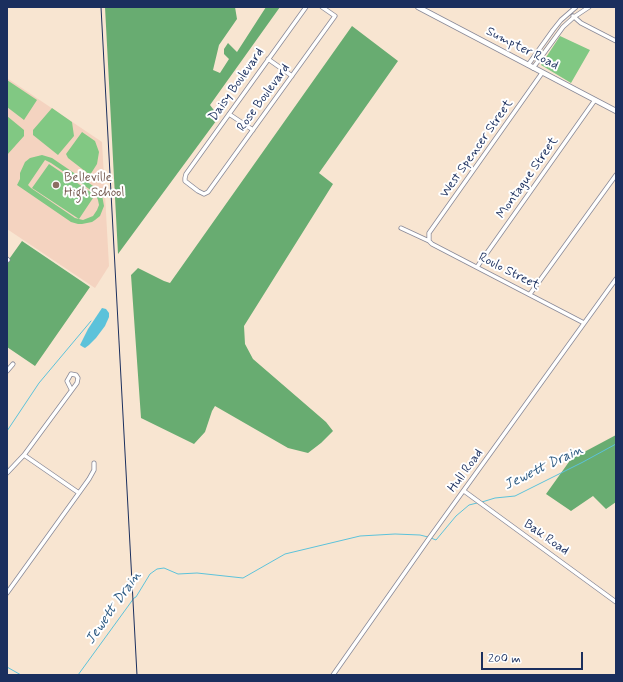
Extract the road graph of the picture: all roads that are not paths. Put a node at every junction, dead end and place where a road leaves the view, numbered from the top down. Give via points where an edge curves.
1 (306, 7) edge
2 (322, 7) edge
3 (418, 7) edge
4 (576, 7) edge
5 (589, 7) edge
6 (570, 12) junction
7 (574, 17) junction
8 (616, 41) edge
9 (268, 59) junction
10 (528, 65) junction
11 (533, 68) junction
12 (542, 73) junction
13 (292, 76) junction
14 (595, 100) junction
15 (616, 111) edge
16 (229, 114) junction
17 (253, 130) junction
18 (616, 175) edge
19 (208, 192) joint
20 (401, 228) dead end
21 (429, 239) junction
22 (477, 267) junction
23 (616, 279) edge
24 (530, 294) junction
25 (584, 323) junction
26 (13, 364) dead end
27 (7, 371) edge
28 (71, 389) dead end
29 (24, 455) junction
30 (94, 463) dead end
31 (7, 473) edge
32 (464, 491) junction
33 (79, 493) junction
34 (7, 593) edge
35 (616, 602) edge
36 (333, 675) edge

1 - 9 street, Daisy Boulevard
2 - 13 street, Rose Boulevard via 335,16
3 - 10 street, Sumpter Road
4 - 6 street
5 - 7 street
6 - 7 street
6 - 10 street via 553,30
7 - 8 street via 580,23
7 - 11 street via 556,35
9 - 13 street
9 - 16 street, Daisy Boulevard
10 - 11 street, Sumpter Road
11 - 12 street, Sumpter Road
12 - 14 street, Sumpter Road
12 - 21 street, West Spencer Street via 429,233
13 - 17 street, Rose Boulevard
14 - 15 street, Sumpter Road
14 - 22 street, Montague Street
16 - 17 street
16 - 19 street, Daisy Boulevard via 185,178 189,185 204,194
17 - 19 street, Rose Boulevard
18 - 24 street
20 - 21 street, Roulo Street
21 - 22 street, Roulo Street via 432,244
22 - 24 street, Roulo Street
23 - 25 street, Hull Road
24 - 25 street, Roulo Street
25 - 32 street, Hull Road
26 - 27 street
28 - 29 street
29 - 31 street
29 - 33 street
30 - 33 street via 94,470
32 - 35 street, Bak Road
32 - 36 street, Hull Road
33 - 34 street

